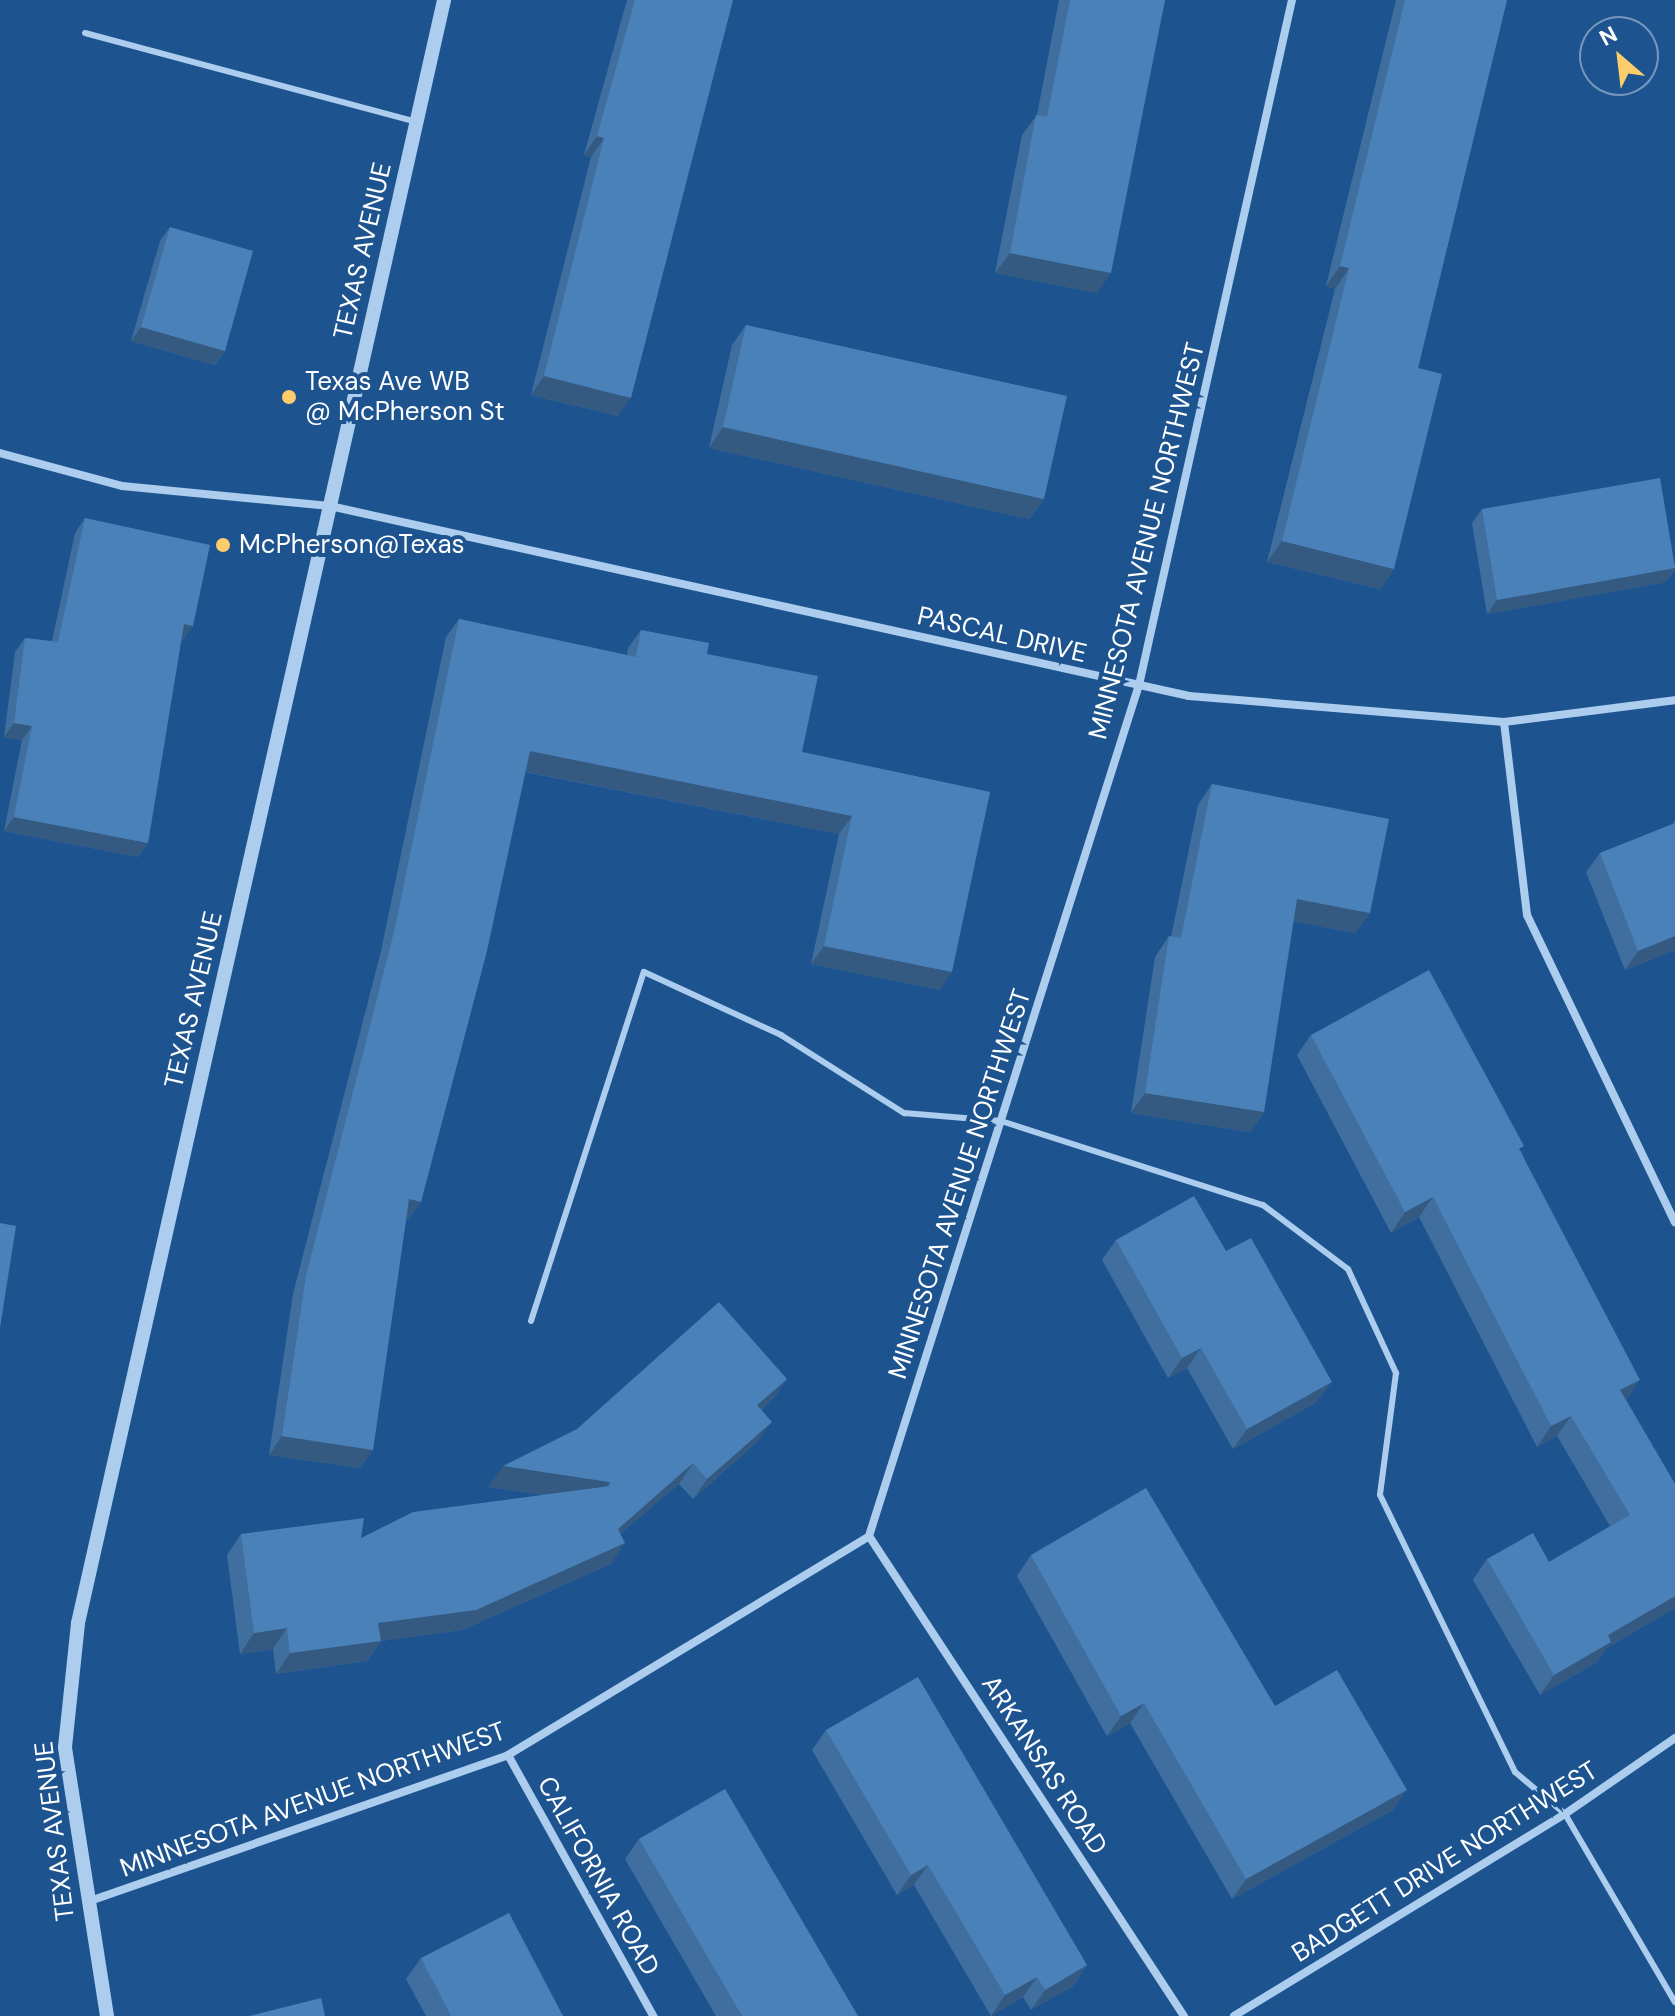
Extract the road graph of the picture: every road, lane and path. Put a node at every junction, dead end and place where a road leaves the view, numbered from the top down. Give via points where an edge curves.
1 (444, 0) edge
2 (1292, 0) edge
3 (85, 33) dead end
4 (417, 122) junction
5 (0, 453) edge
6 (330, 506) junction
7 (1139, 685) junction
8 (1675, 700) edge
9 (1504, 722) junction
10 (1001, 1121) junction
11 (1675, 1222) edge
12 (531, 1321) dead end
13 (869, 1536) junction
14 (1675, 1738) edge
15 (508, 1755) junction
16 (1565, 1814) junction
17 (86, 1902) junction
18 (1675, 2002) edge
19 (107, 2016) edge
20 (653, 2016) edge
21 (1184, 2016) edge
22 (1234, 2016) edge

1 - 4 street, TEXAS AVENUE
2 - 7 street, MINNESOTA AVENUE NORTHWEST
3 - 4 lane
4 - 6 street, TEXAS AVENUE
5 - 6 street, PASCAL DRIVE via 122,486
6 - 7 street, PASCAL DRIVE
6 - 17 street, TEXAS AVENUE via 78,1623 65,1747
7 - 9 street, PASCAL DRIVE via 1189,696
7 - 10 street, MINNESOTA AVENUE NORTHWEST
8 - 9 street, PASCAL DRIVE
9 - 11 street via 1527,915
10 - 12 lane via 904,1113 781,1035 644,972
10 - 13 street, MINNESOTA AVENUE NORTHWEST
10 - 16 lane via 1263,1205 1348,1269 1396,1373 1380,1495 1515,1772
13 - 15 street, MINNESOTA AVENUE NORTHWEST
13 - 21 street, ARKANSAS ROAD
14 - 16 street, BADGETT DRIVE NORTHWEST
15 - 17 street, MINNESOTA AVENUE NORTHWEST
15 - 20 street, CALIFORNIA ROAD
16 - 18 lane
16 - 22 street, BADGETT DRIVE NORTHWEST
17 - 19 street, TEXAS AVENUE

